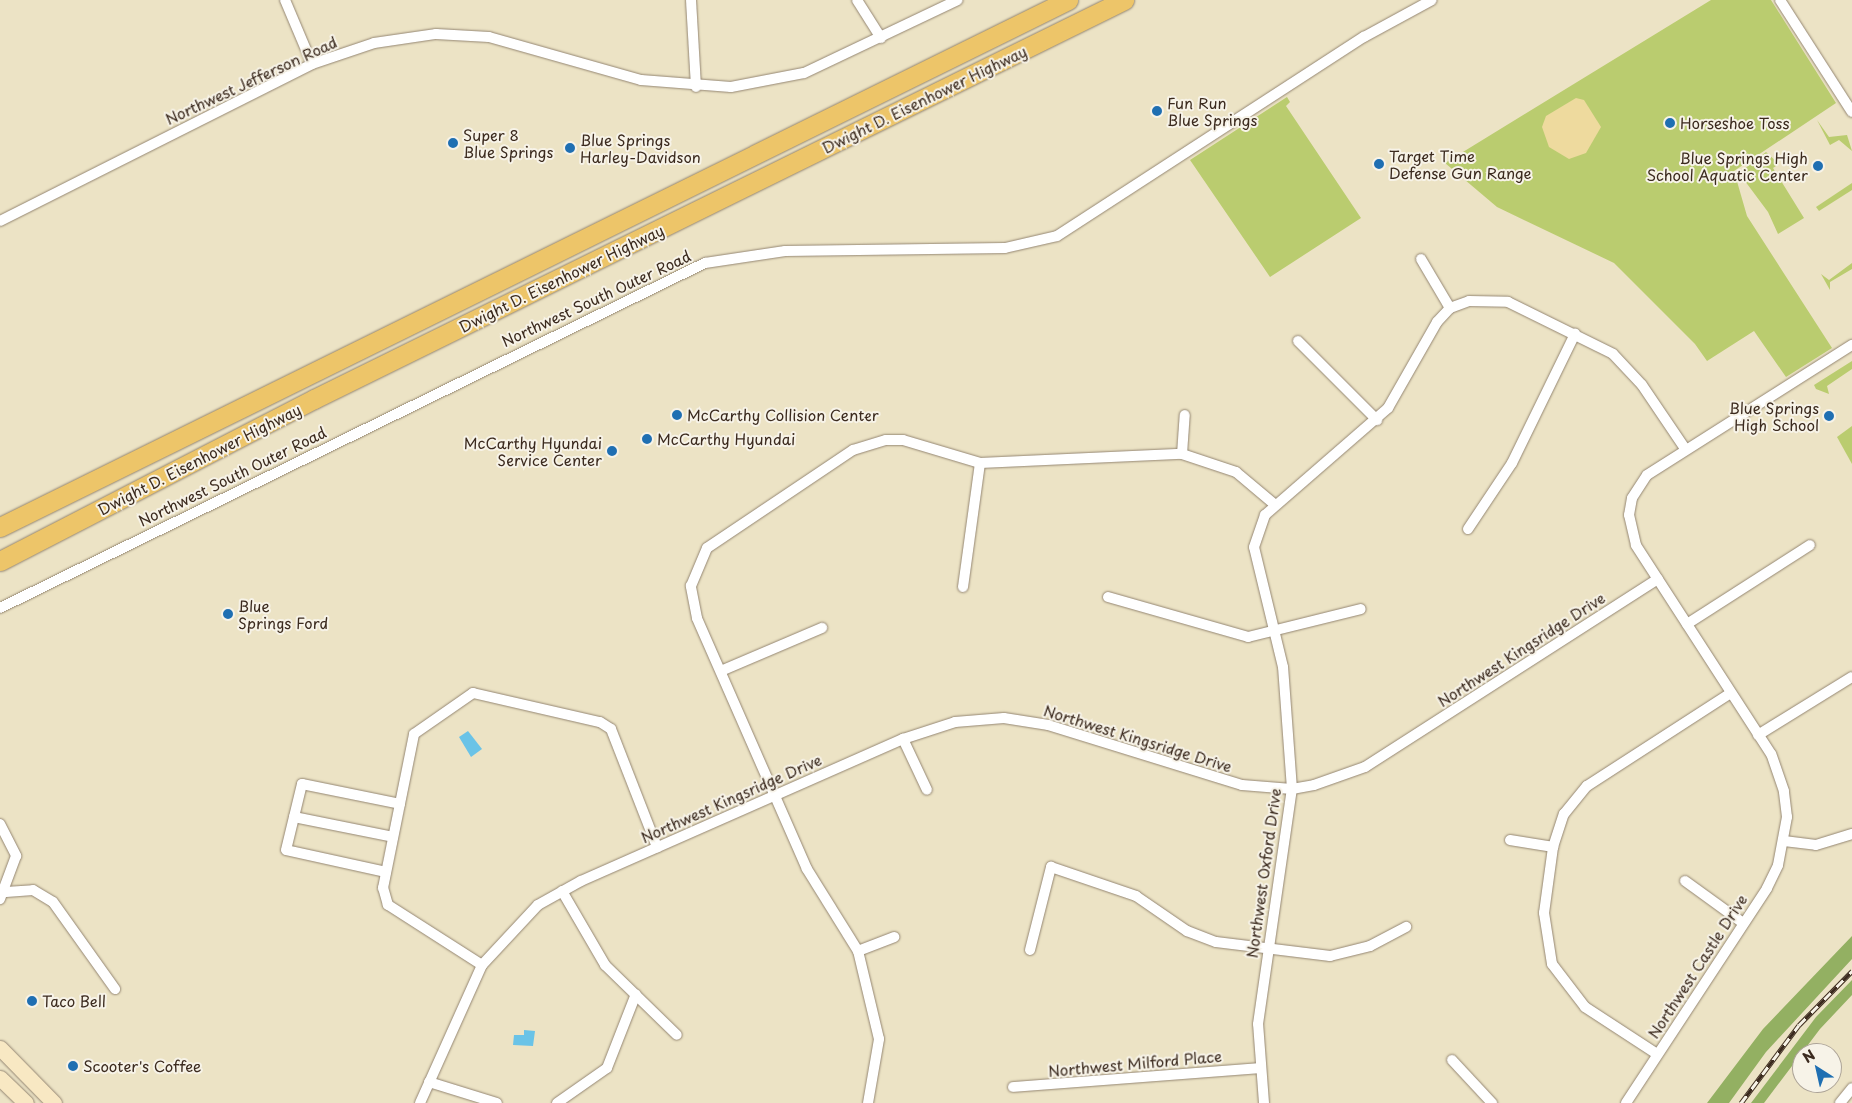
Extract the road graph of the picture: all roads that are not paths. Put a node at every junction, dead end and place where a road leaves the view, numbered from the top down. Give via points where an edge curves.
1 (285, 0) edge
2 (692, 0) edge
3 (857, 0) edge
4 (958, 0) edge
5 (1068, 0) edge
6 (1124, 0) edge
7 (1432, 0) edge
8 (1780, 0) edge
9 (881, 38) junction
10 (312, 64) junction
11 (696, 87) junction
12 (1852, 112) edge
13 (0, 221) edge
14 (1421, 259) dead end
15 (1450, 308) junction
16 (1575, 334) junction
17 (1298, 341) dead end
18 (1852, 345) edge
19 (1185, 415) dead end
20 (1377, 420) junction
21 (1686, 450) junction
22 (1182, 454) junction
23 (980, 463) junction
24 (1273, 504) junction
25 (0, 527) edge
26 (1468, 529) dead end
27 (1810, 546) dead end
28 (5, 559) edge
29 (1658, 579) junction
30 (963, 587) dead end
31 (1108, 597) dead end
32 (0, 608) edge
33 (1361, 609) dead end
34 (1687, 624) junction
35 (822, 628) dead end
36 (1273, 633) junction
37 (721, 670) junction
38 (1852, 677) edge
39 (1731, 693) junction
40 (1758, 735) junction
41 (903, 739) junction
42 (1292, 789) junction
43 (927, 790) dead end
44 (776, 795) junction
45 (400, 804) junction
46 (294, 817) junction
47 (0, 824) edge
48 (1852, 834) edge
49 (393, 837) junction
50 (1510, 840) dead end
51 (1784, 841) junction
52 (658, 847) junction
53 (1553, 847) junction
54 (386, 872) junction
55 (1684, 881) dead end
56 (562, 891) junction
57 (3, 895) edge
58 (1743, 923) junction
59 (1406, 927) dead end
60 (894, 937) dead end
61 (1030, 950) dead end
62 (858, 951) junction
63 (1268, 951) junction
64 (482, 965) junction
65 (115, 988) dead end
66 (636, 994) junction
67 (677, 1035) dead end
68 (0, 1048) edge
69 (1657, 1054) junction
70 (1452, 1060) dead end
71 (1259, 1068) junction
72 (0, 1078) edge
73 (429, 1082) junction
74 (1013, 1087) dead end
75 (1852, 1088) edge
76 (26, 1103) edge
77 (54, 1103) edge
78 (420, 1103) edge
79 (497, 1103) edge
80 (557, 1103) edge
81 (868, 1103) edge
82 (1264, 1103) edge
83 (1492, 1103) edge
84 (1626, 1103) edge
85 (1840, 1103) edge

1 - 10 street
2 - 11 street
3 - 9 street
4 - 9 street, Northwest Jefferson Road
5 - 25 highway, Dwight D. Eisenhower Highway
6 - 28 highway, Dwight D. Eisenhower Highway via 323,395
7 - 32 street, Northwest South Outer Road via 1364,37 1058,236 1005,248 785,251 732,256 698,266
8 - 12 street
9 - 11 street, Northwest Jefferson Road via 804,73 765,83
10 - 11 street, Northwest Jefferson Road via 374,43 463,34 538,48 641,80
10 - 13 street, Northwest Jefferson Road
14 - 15 street
15 - 16 street via 1492,299
15 - 20 street, Northwest Oxford Drive
16 - 21 street via 1628,367
16 - 26 street via 1512,463
17 - 20 street
18 - 21 street
19 - 22 street
20 - 24 street, Northwest Oxford Drive
21 - 29 street via 1647,475 1632,498 1631,530
22 - 23 street
22 - 24 street via 1236,472
23 - 30 street
23 - 37 street via 903,440 868,444 719,536 699,561 691,586 697,618
24 - 36 street, Northwest Oxford Drive via 1254,547
27 - 34 street
29 - 34 street
29 - 42 street, Northwest Kingsridge Drive via 1365,767
31 - 36 street via 1233,635
33 - 36 street
34 - 39 street
35 - 37 street
36 - 42 street, Northwest Oxford Drive via 1286,686
37 - 44 street
38 - 40 street
39 - 40 street, Northwest Castle Drive
39 - 53 street via 1587,786 1564,814
40 - 51 street, Northwest Castle Drive via 1784,791
41 - 42 street, Northwest Kingsridge Drive via 955,722 1004,718 1048,725 1242,785
41 - 43 street
41 - 44 street, Northwest Kingsridge Drive
42 - 63 street, Northwest Oxford Drive
44 - 52 street, Northwest Kingsridge Drive
44 - 62 street via 807,869
45 - 46 street via 302,784
45 - 49 street
45 - 52 street via 414,734 480,693 600,722 611,729
46 - 49 street
46 - 54 street via 286,850
47 - 57 street via 16,856
48 - 51 street via 1816,845
49 - 54 street
50 - 53 street
51 - 58 street, Northwest Castle Drive via 1767,888
52 - 56 street, Northwest Kingsridge Drive
53 - 69 street via 1544,922 1552,964 1584,1007
54 - 64 street via 383,888 388,905
55 - 58 street
56 - 64 street, Northwest Kingsridge Drive via 516,924
56 - 66 street via 605,965
57 - 65 street via 33,890 53,902
58 - 69 street, Northwest Castle Drive
59 - 63 street via 1370,946 1330,956
60 - 62 street
61 - 63 street via 1050,867 1136,896 1201,937
62 - 81 street via 879,1039
63 - 71 street, Northwest Oxford Drive via 1258,1024
64 - 73 street, Northwest Kingsridge Drive
66 - 67 street
66 - 80 street via 607,1068
68 - 77 main road
69 - 84 street, Northwest Castle Drive
70 - 83 street
71 - 74 street, Northwest Milford Place
71 - 82 street, Northwest Oxford Drive
72 - 76 main road
73 - 78 street, Northwest Kingsridge Drive
73 - 79 street
75 - 85 street

